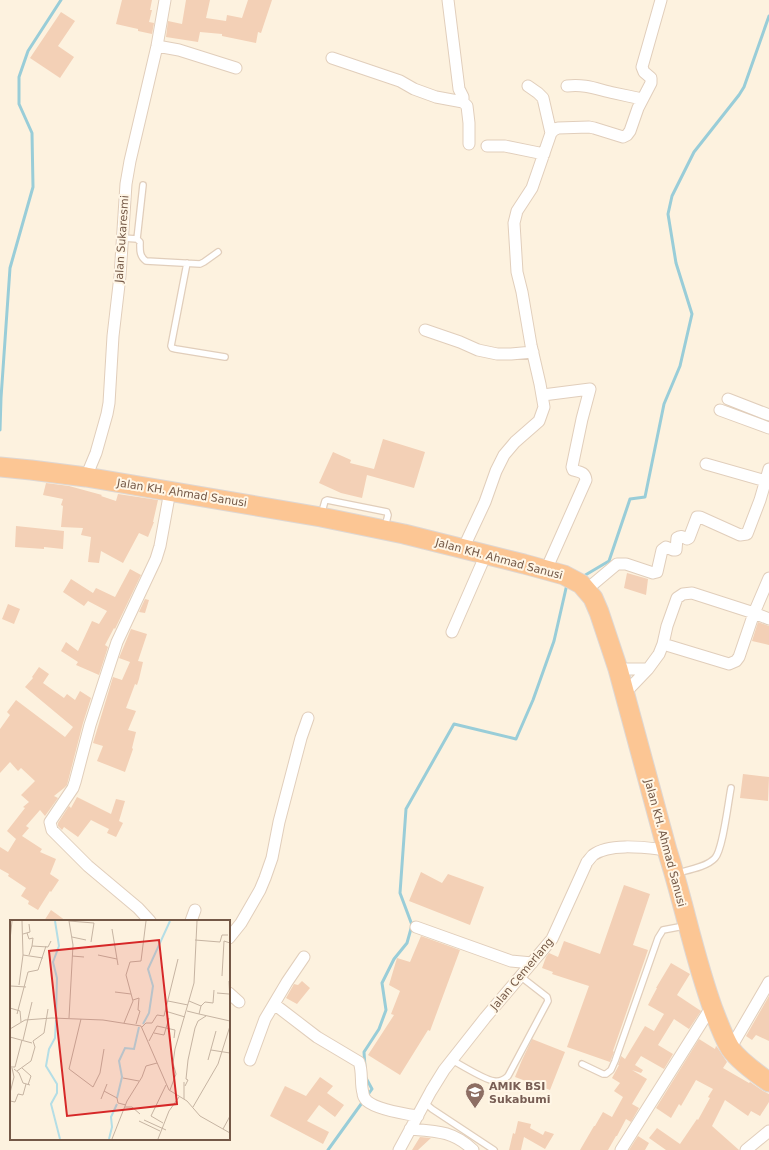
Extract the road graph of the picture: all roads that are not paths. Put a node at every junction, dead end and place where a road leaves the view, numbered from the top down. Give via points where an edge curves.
1 (165, 0) edge
2 (448, 0) edge
3 (661, 0) edge
4 (157, 46) junction
5 (332, 58) dead end
6 (236, 68) dead end
7 (528, 86) dead end
8 (566, 86) dead end
9 (642, 99) junction
10 (463, 102) junction
11 (551, 133) junction
12 (469, 144) dead end
13 (487, 146) dead end
14 (544, 154) junction
15 (143, 186) dead end
16 (123, 238) junction
17 (137, 239) junction
18 (218, 252) dead end
19 (187, 263) junction
20 (425, 330) dead end
21 (533, 352) junction
22 (225, 357) dead end
23 (543, 395) junction
24 (728, 399) dead end
25 (720, 410) dead end
26 (769, 415) edge
27 (769, 428) edge
28 (706, 464) dead end
29 (0, 467) edge
30 (769, 469) edge
31 (86, 477) junction
32 (766, 481) junction
33 (170, 491) junction
34 (764, 501) edge
35 (463, 549) junction
36 (486, 554) junction
37 (546, 570) junction
38 (769, 578) edge
39 (584, 587) junction
40 (754, 613) junction
41 (769, 619) edge
42 (452, 632) dead end
43 (663, 644) junction
44 (618, 669) junction
45 (648, 669) junction
46 (625, 693) junction
47 (308, 718) dead end
48 (731, 788) dead end
49 (667, 850) junction
50 (675, 873) junction
51 (195, 910) dead end
52 (149, 920) edge
53 (191, 920) edge
54 (416, 926) dead end
55 (688, 926) junction
56 (230, 937) edge
57 (304, 957) dead end
58 (532, 964) junction
59 (520, 976) junction
60 (769, 982) edge
61 (230, 994) edge
62 (239, 1002) dead end
63 (274, 1004) junction
64 (712, 1006) junction
65 (730, 1049) junction
66 (250, 1060) dead end
67 (452, 1060) junction
68 (582, 1064) dead end
69 (769, 1082) edge
70 (425, 1103) junction
71 (418, 1116) junction
72 (410, 1129) junction
73 (769, 1131) edge
74 (399, 1150) edge
75 (473, 1150) edge
76 (494, 1150) edge
77 (621, 1150) edge
78 (746, 1150) edge

1 - 4 street, Jalan Sukaresmi
2 - 10 street via 459,89
3 - 9 street via 642,65 642,70 652,80
4 - 6 street via 179,50
4 - 16 street, Jalan Sukaresmi via 128,172
5 - 10 street via 400,81 414,89
7 - 11 street via 542,98
8 - 9 street via 591,86
9 - 11 street via 630,131 625,137 589,127 558,128
10 - 12 street via 467,106
11 - 14 street
13 - 14 street via 505,146
14 - 21 street via 532,188 517,211 514,223 517,272
15 - 17 lane
16 - 17 lane
16 - 31 street, Jalan Sukaresmi via 108,414
17 - 19 lane via 140,242 142,258 146,261
18 - 19 lane via 202,263
19 - 22 lane via 171,346 176,350
20 - 21 street via 478,350 497,354
21 - 23 street
23 - 35 street via 544,407 540,421 504,455
23 - 37 street via 590,389 572,467 573,470 583,473 586,480
24 - 26 street
25 - 27 street
28 - 32 street
29 - 31 highway, Jalan KH. Ahmad Sanusi
30 - 32 street
31 - 33 highway, Jalan KH. Ahmad Sanusi
32 - 34 street
33 - 35 highway, Jalan KH. Ahmad Sanusi via 321,517
33 - 52 street via 156,559 117,642 73,788 50,822 52,830 88,866
34 - 39 street via 747,534 740,535 697,517 689,538 679,536 676,550 666,547 662,550 657,572 617,564
35 - 36 highway, Jalan KH. Ahmad Sanusi
36 - 37 highway, Jalan KH. Ahmad Sanusi
36 - 42 street
37 - 39 highway, Jalan KH. Ahmad Sanusi via 564,575
38 - 40 street
39 - 44 highway, Jalan KH. Ahmad Sanusi via 593,598 599,612
40 - 41 street
40 - 43 street via 736,662 729,664
40 - 43 street via 692,593 683,594 674,603
43 - 45 street via 660,654
44 - 45 street
44 - 46 highway, Jalan KH. Ahmad Sanusi
45 - 46 street
46 - 49 highway, Jalan KH. Ahmad Sanusi
47 - 56 street via 297,751 265,878 244,918
48 - 50 lane via 720,850 714,859 702,866
49 - 50 highway, Jalan KH. Ahmad Sanusi
49 - 58 street, Jalan Cemerlang via 616,848 593,855 587,862 552,939
50 - 55 highway, Jalan KH. Ahmad Sanusi
51 - 53 street
54 - 58 street via 511,961
55 - 64 highway, Jalan KH. Ahmad Sanusi
55 - 68 lane via 663,930 658,938 621,1046 610,1070 603,1074
57 - 63 street
58 - 59 street, Jalan Cemerlang
59 - 67 street, Jalan Cemerlang
59 - 67 lane via 548,1001 508,1076 500,1081 489,1080
60 - 65 street
61 - 62 street
63 - 66 street via 265,1019
63 - 71 street via 317,1037 359,1062 363,1093 367,1101
64 - 65 highway, Jalan KH. Ahmad Sanusi
64 - 77 street
65 - 69 highway, Jalan KH. Ahmad Sanusi via 744,1064
67 - 70 street, Jalan Cemerlang
70 - 71 street, Jalan Cemerlang
70 - 76 lane
71 - 72 street, Jalan Cemerlang
72 - 74 street, Jalan Cemerlang
72 - 75 street via 436,1130 449,1134
73 - 78 street

